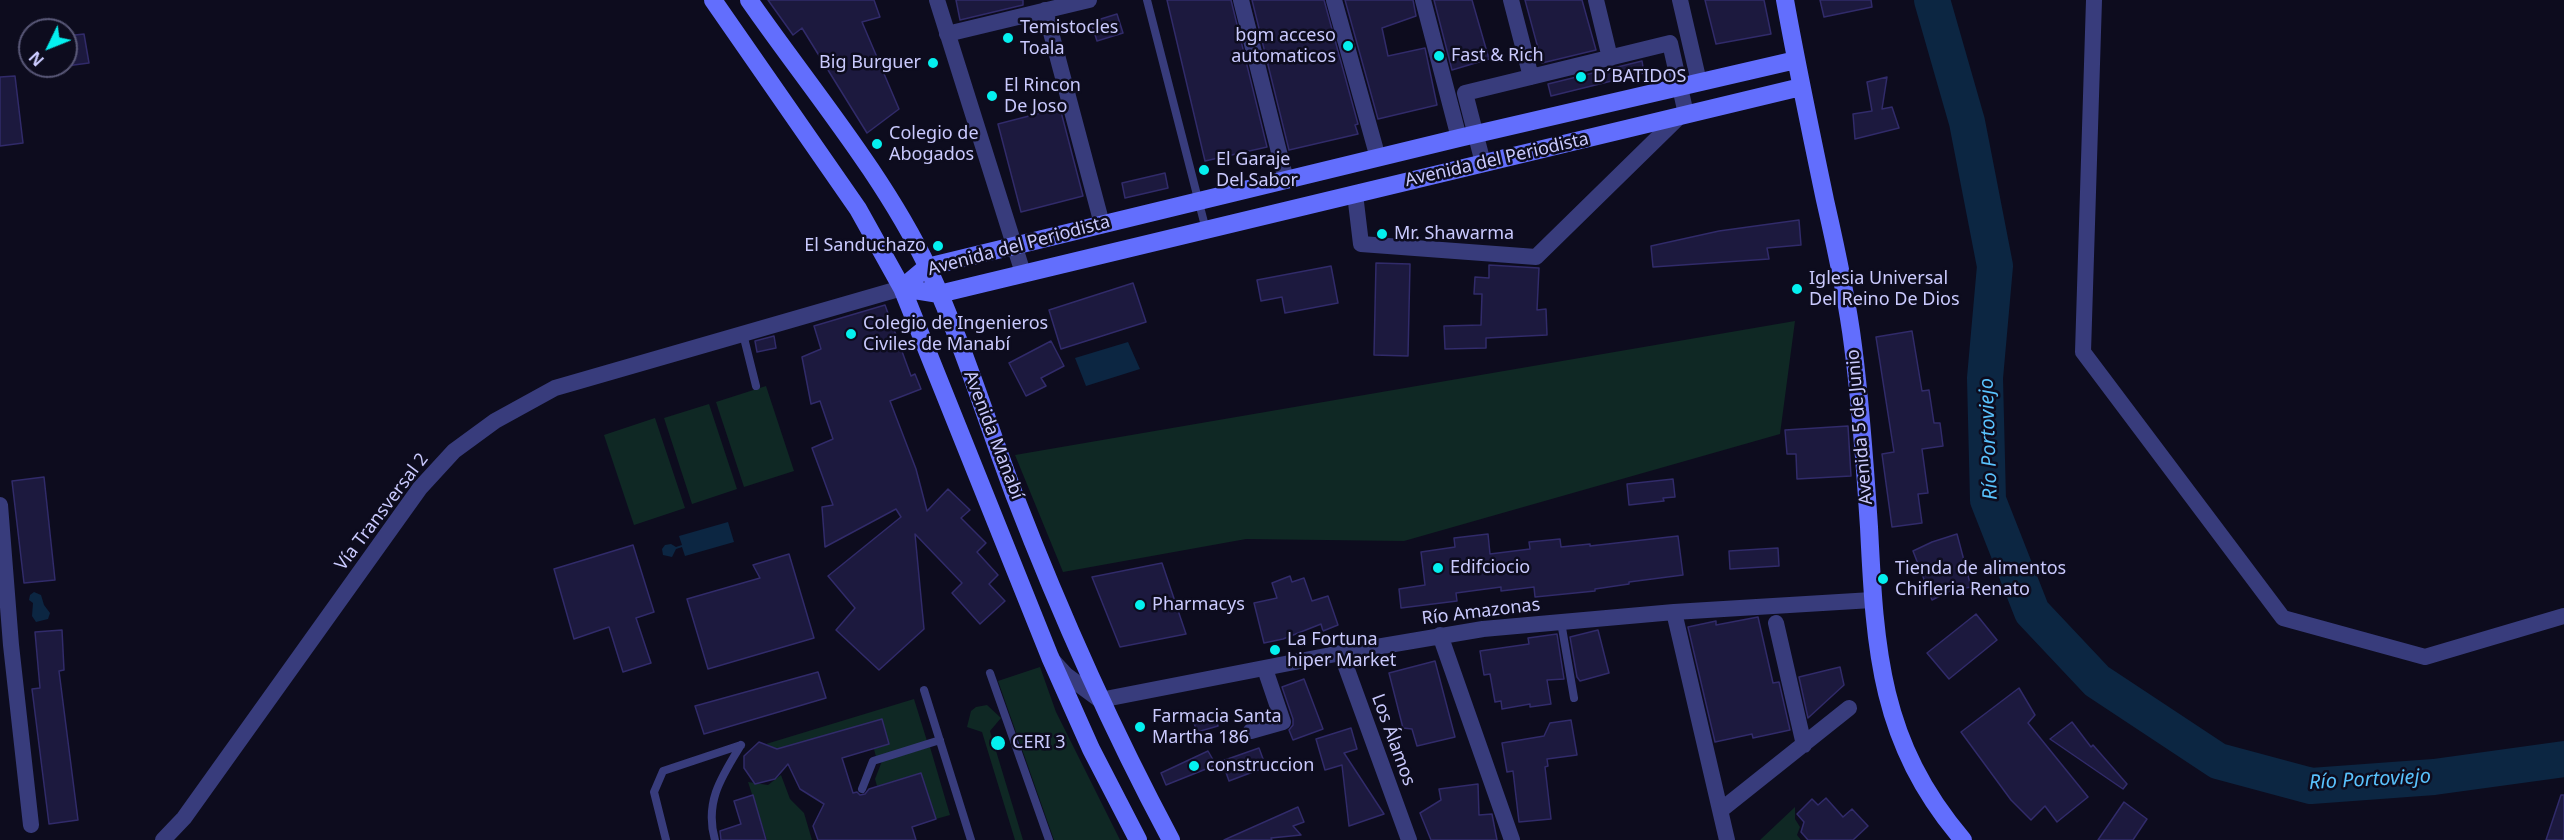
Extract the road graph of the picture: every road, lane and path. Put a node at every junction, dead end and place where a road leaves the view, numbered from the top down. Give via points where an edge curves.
1 (713, 0) edge
2 (749, 0) edge
3 (937, 0) edge
4 (1089, 0) edge
5 (1147, 0) edge
6 (1241, 0) edge
7 (1334, 0) edge
8 (1423, 0) edge
9 (1511, 0) edge
10 (1596, 0) edge
11 (1680, 0) edge
12 (1785, 0) edge
13 (2094, 0) edge
14 (1045, 10) junction
15 (947, 34) junction
16 (1610, 58) junction
17 (1796, 60) junction
18 (1531, 77) junction
19 (1699, 82) junction
20 (1680, 86) junction
21 (1802, 87) junction
22 (1683, 115) junction
23 (1468, 137) junction
24 (1378, 158) junction
25 (1483, 163) junction
26 (1286, 180) junction
27 (1355, 194) junction
28 (1199, 201) junction
29 (1102, 224) junction
30 (1206, 230) junction
31 (1015, 245) junction
32 (927, 267) junction
33 (1023, 273) junction
34 (902, 288) junction
35 (939, 294) junction
36 (742, 334) junction
37 (756, 386) dead end
38 (0, 505) edge
39 (1872, 600) junction
40 (1674, 612) junction
41 (2564, 616) edge
42 (1561, 622) junction
43 (1776, 623) dead end
44 (1440, 635) junction
45 (6, 645) edge
46 (1341, 654) junction
47 (1050, 657) junction
48 (1265, 669) junction
49 (990, 673) dead end
50 (924, 690) dead end
51 (1574, 698) dead end
52 (1100, 700) junction
53 (1849, 708) dead end
54 (1251, 731) dead end
55 (940, 740) junction
56 (1804, 745) junction
57 (862, 789) dead end
58 (1721, 810) junction
59 (31, 825) dead end
60 (968, 829) junction
61 (164, 840) edge
62 (666, 840) edge
63 (715, 840) edge
64 (971, 840) edge
65 (976, 840) edge
66 (1049, 840) edge
67 (1138, 840) edge
68 (1171, 840) edge
69 (1409, 840) edge
70 (1512, 840) edge
71 (1727, 840) edge
72 (1963, 840) edge

1 - 34 street, Avenida Manabí via 858,209
2 - 32 street, Avenida Manabí via 869,168
3 - 15 street
4 - 14 street
5 - 28 lane
6 - 26 street
7 - 24 street
8 - 23 street
9 - 18 street
10 - 16 street
11 - 19 street
12 - 17 street, Avenida 5 de Junio
13 - 41 street via 2083,352 2283,618 2425,657
14 - 15 street
14 - 29 street
15 - 31 street
16 - 18 street
16 - 20 street via 1670,43
17 - 19 street, Avenida del Periodista
17 - 21 street, Avenida 5 de Junio
18 - 23 street via 1466,93
19 - 20 street, Avenida del Periodista
20 - 22 street
20 - 23 street, Avenida del Periodista
21 - 22 street, Avenida del Periodista
21 - 39 street, Avenida 5 de Junio via 1853,346 1866,477
22 - 25 street, Avenida del Periodista
22 - 27 street via 1536,257 1361,244
23 - 24 street, Avenida del Periodista
23 - 25 street
24 - 26 street, Avenida del Periodista
25 - 27 street, Avenida del Periodista
26 - 28 street, Avenida del Periodista
27 - 30 street, Avenida del Periodista
28 - 29 street, Avenida del Periodista
28 - 30 lane
29 - 31 street, Avenida del Periodista
30 - 33 street, Avenida del Periodista
31 - 32 street, Avenida del Periodista
31 - 33 street
32 - 34 street, Avenida del Periodista
32 - 35 street, Avenida Manabí
33 - 35 street, Avenida del Periodista
34 - 35 street, Avenida del Periodista
34 - 36 street, Vía Transversal 2
34 - 47 street, Avenida Manabí
35 - 52 street, Avenida Manabí via 1016,497
36 - 37 lane
36 - 61 street, Vía Transversal 2 via 555,388 495,421 454,452 420,488
38 - 45 street
39 - 40 street, Río Amazonas
39 - 72 street, Avenida 5 de Junio via 1879,664 1890,709 1927,791
40 - 42 street, Río Amazonas
40 - 58 street
42 - 44 street, Río Amazonas
42 - 51 lane
43 - 56 street
44 - 46 street, Río Amazonas
44 - 70 street
45 - 59 street
46 - 48 street, Río Amazonas
46 - 69 street, Los Álamos
47 - 52 street, Avenida Manabí via 1066,675
47 - 67 street, Avenida Manabí
48 - 52 street, Río Amazonas
48 - 54 street via 1283,722
49 - 66 lane
50 - 55 lane
52 - 68 street, Avenida Manabí
53 - 56 street
55 - 57 lane via 873,761
55 - 60 lane
56 - 58 street
58 - 71 street
60 - 64 lane
60 - 65 lane
62 - 63 lane via 654,792 663,771 741,746 717,785 710,823

